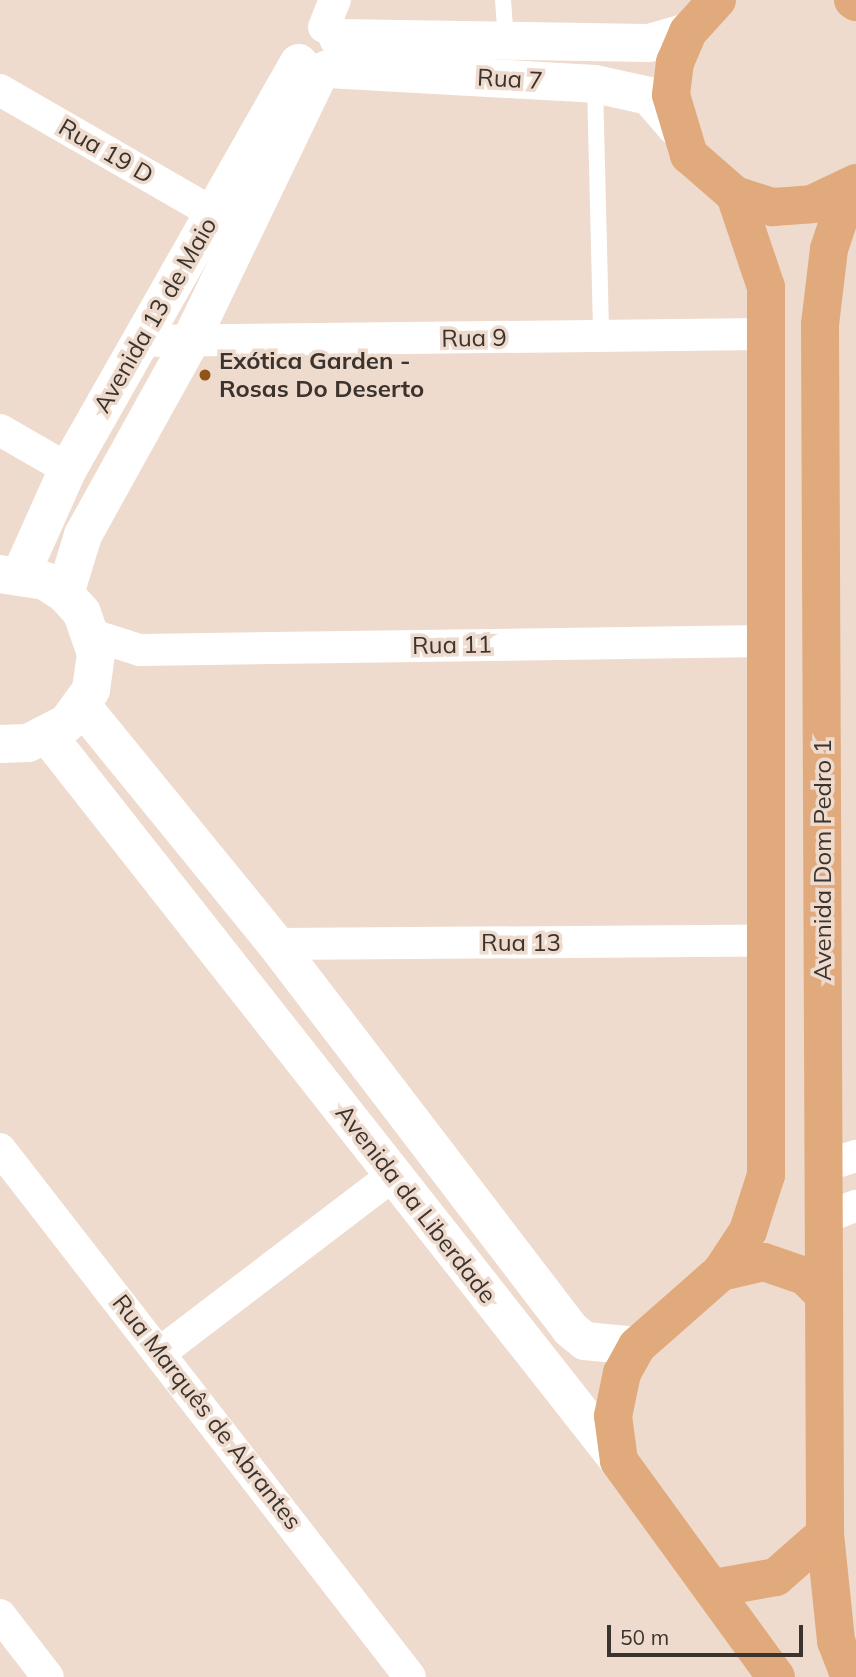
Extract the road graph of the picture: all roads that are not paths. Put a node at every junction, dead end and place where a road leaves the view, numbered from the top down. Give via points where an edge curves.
1 (503, 0) edge
2 (717, 0) edge
3 (688, 32) junction
4 (506, 41) junction
5 (324, 45) edge
6 (595, 84) junction
7 (0, 90) edge
8 (676, 127) junction
9 (852, 186) edge
10 (735, 195) junction
11 (213, 213) junction
12 (766, 334) junction
13 (601, 336) junction
14 (139, 341) junction
15 (189, 344) junction
16 (0, 430) edge
17 (68, 469) junction
18 (10, 574) edge
19 (65, 594) junction
20 (764, 641) junction
21 (90, 671) junction
22 (48, 736) junction
23 (0, 744) edge
24 (765, 941) junction
25 (276, 944) junction
26 (0, 1149) edge
27 (840, 1161) edge
28 (393, 1175) junction
29 (840, 1212) edge
30 (721, 1272) junction
31 (821, 1292) junction
32 (637, 1346) junction
33 (161, 1352) junction
34 (619, 1461) junction
35 (825, 1534) junction
36 (714, 1588) junction
37 (0, 1615) edge
38 (48, 1677) edge
39 (410, 1677) edge
40 (776, 1677) edge
41 (850, 1677) edge

1 - 4 lane
2 - 3 highway
3 - 4 main road, Rua 7 via 649,43
3 - 8 highway via 675,62
4 - 5 main road, Rua 7
5 - 6 main road, Rua 7
5 - 11 main road, Avenida 13 de Maio
5 - 15 main road, Avenida 13 de Maio
6 - 8 main road, Rua 7 via 649,96
6 - 13 lane
7 - 11 street, Rua 19 D
8 - 10 highway via 690,155
9 - 10 highway via 812,204 773,206
9 - 27 highway, Avenida Dom Pedro 1 via 829,249 820,324
10 - 12 highway via 766,287
11 - 14 main road, Avenida 13 de Maio
12 - 13 street, Rua 9
12 - 20 highway
13 - 15 street, Rua 9
14 - 15 street, Rua 9
14 - 17 main road, Avenida 13 de Maio
15 - 19 main road, Avenida 13 de Maio via 83,535
16 - 17 street
17 - 18 main road, Avenida 13 de Maio
18 - 19 main road
19 - 21 main road, Avenida da Liberdade
20 - 21 street, Rua 11 via 140,650
20 - 24 highway
21 - 22 main road
21 - 25 main road, Avenida da Liberdade
22 - 23 main road
22 - 28 main road, Avenida da Liberdade
24 - 25 street, Rua 13
24 - 30 highway via 766,1175 748,1231
25 - 32 main road, Avenida da Liberdade via 570,1329 585,1341
26 - 33 street, Rua Marquês de Abrantes
27 - 29 highway, Avenida Dom Pedro 1
28 - 33 street
28 - 34 main road, Avenida da Liberdade
29 - 31 highway, Avenida Dom Pedro 1
30 - 31 highway via 775,1264 805,1276
30 - 32 highway
31 - 35 highway, Avenida Dom Pedro 1
32 - 34 highway via 622,1373 612,1416
33 - 39 street, Rua Marquês de Abrantes
34 - 36 highway, Avenida da Liberdade
35 - 36 highway via 776,1577
35 - 41 highway via 835,1641
36 - 40 highway, Avenida da Liberdade
37 - 38 street

